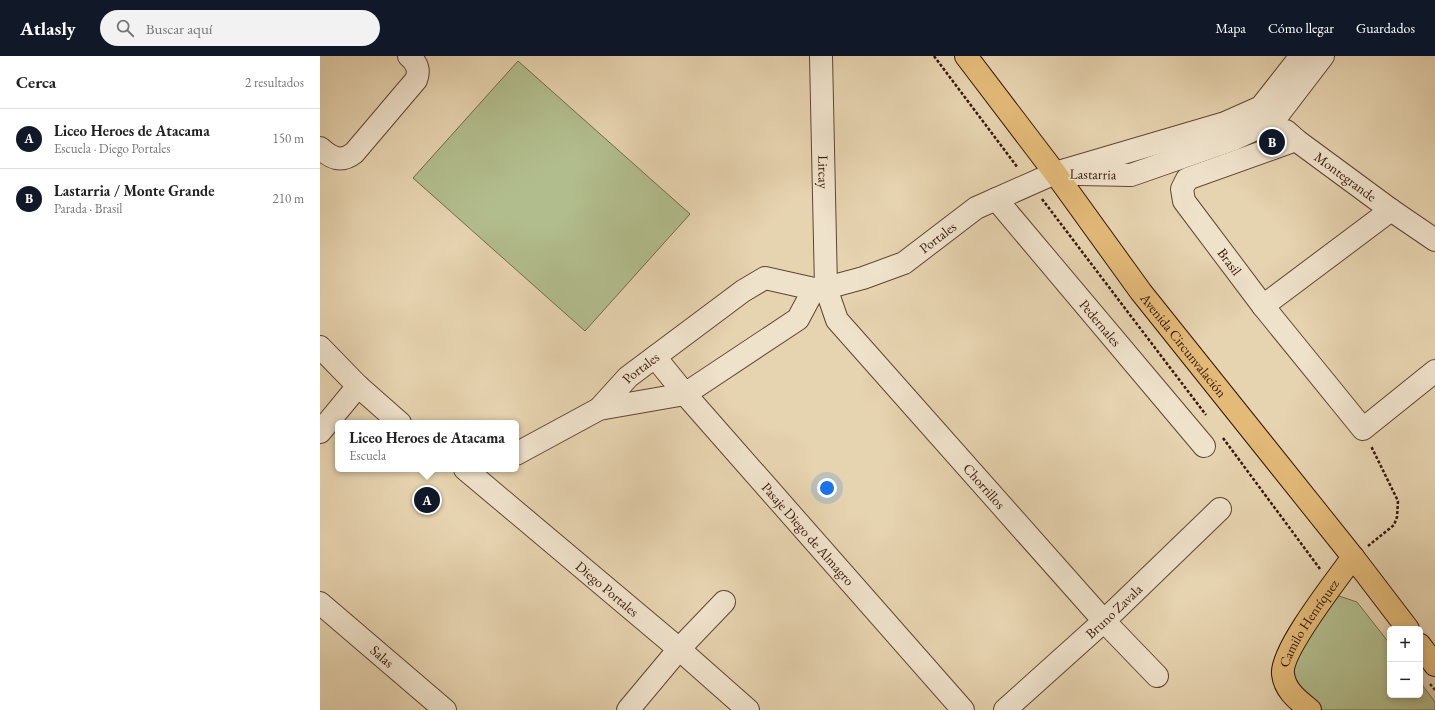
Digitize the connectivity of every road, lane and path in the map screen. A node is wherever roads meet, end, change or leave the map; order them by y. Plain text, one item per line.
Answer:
1 (409, 56) edge
2 (821, 56) edge
3 (934, 56) edge
4 (966, 56) edge
5 (1302, 56) edge
6 (1322, 56) edge
7 (1267, 113) junction
8 (1296, 140) junction
9 (320, 148) edge
10 (1055, 173) junction
11 (1030, 184) junction
12 (996, 199) junction
13 (1391, 210) junction
14 (1435, 240) edge
15 (820, 288) junction
16 (1263, 306) junction
17 (320, 346) edge
18 (655, 357) junction
19 (1435, 371) edge
20 (358, 386) junction
21 (685, 394) junction
22 (599, 409) junction
23 (1208, 418) dead end
24 (397, 420) edge
25 (1363, 429) junction
26 (320, 432) edge
27 (1213, 442) joint
28 (519, 452) edge
29 (477, 472) edge
30 (1220, 509) dead end
31 (1353, 557) junction
32 (1336, 581) junction
33 (724, 602) dead end
34 (320, 603) edge
35 (1104, 621) junction
36 (1406, 626) edge
37 (679, 649) junction
38 (1423, 649) edge
39 (1435, 665) edge
40 (1157, 676) dead end
41 (943, 688) junction
42 (445, 710) edge
43 (628, 710) edge
44 (748, 710) edge
45 (946, 710) edge
46 (964, 710) edge
47 (1005, 710) edge
48 (1310, 710) edge

1 - 9 street
2 - 15 street, Lircay
3 - 11 path
4 - 10 main road, Avenida Circunvalación
5 - 7 street, Lastarria
6 - 7 street, Lastarria
7 - 8 street, Montegrande
7 - 10 street, Lastarria
8 - 13 street, Montegrande
8 - 16 street, Brasil
10 - 11 street, Portales
10 - 31 main road, Avenida Circunvalación
11 - 12 street, Portales
11 - 23 path
12 - 15 street, Portales
12 - 27 street, Pedernales
13 - 14 street, Montegrande
13 - 16 street
15 - 18 street, Portales
15 - 21 street, Portales
15 - 35 street, Chorrillos
16 - 25 street, Brasil
17 - 20 street
18 - 21 street, Pasaje Diego de Almagro
18 - 22 street, Portales
19 - 25 street
20 - 24 street
20 - 26 street
21 - 22 street, Portales
21 - 41 street, Pasaje Diego de Almagro
22 - 28 street, Portales
25 - 31 path
27 - 32 path
29 - 37 street, Diego Portales
30 - 35 street, Bruno Zavala
31 - 32 main road, Camilo Henríquez
31 - 36 main road, Avenida Circunvalación
32 - 48 main road, Camilo Henríquez
33 - 37 street
34 - 42 street, Salas
35 - 40 street, Chorrillos
35 - 47 street, Bruno Zavala
37 - 43 street
37 - 44 street, Diego Portales
38 - 39 main road
41 - 45 street
41 - 46 street, Pasaje Diego de Almagro

